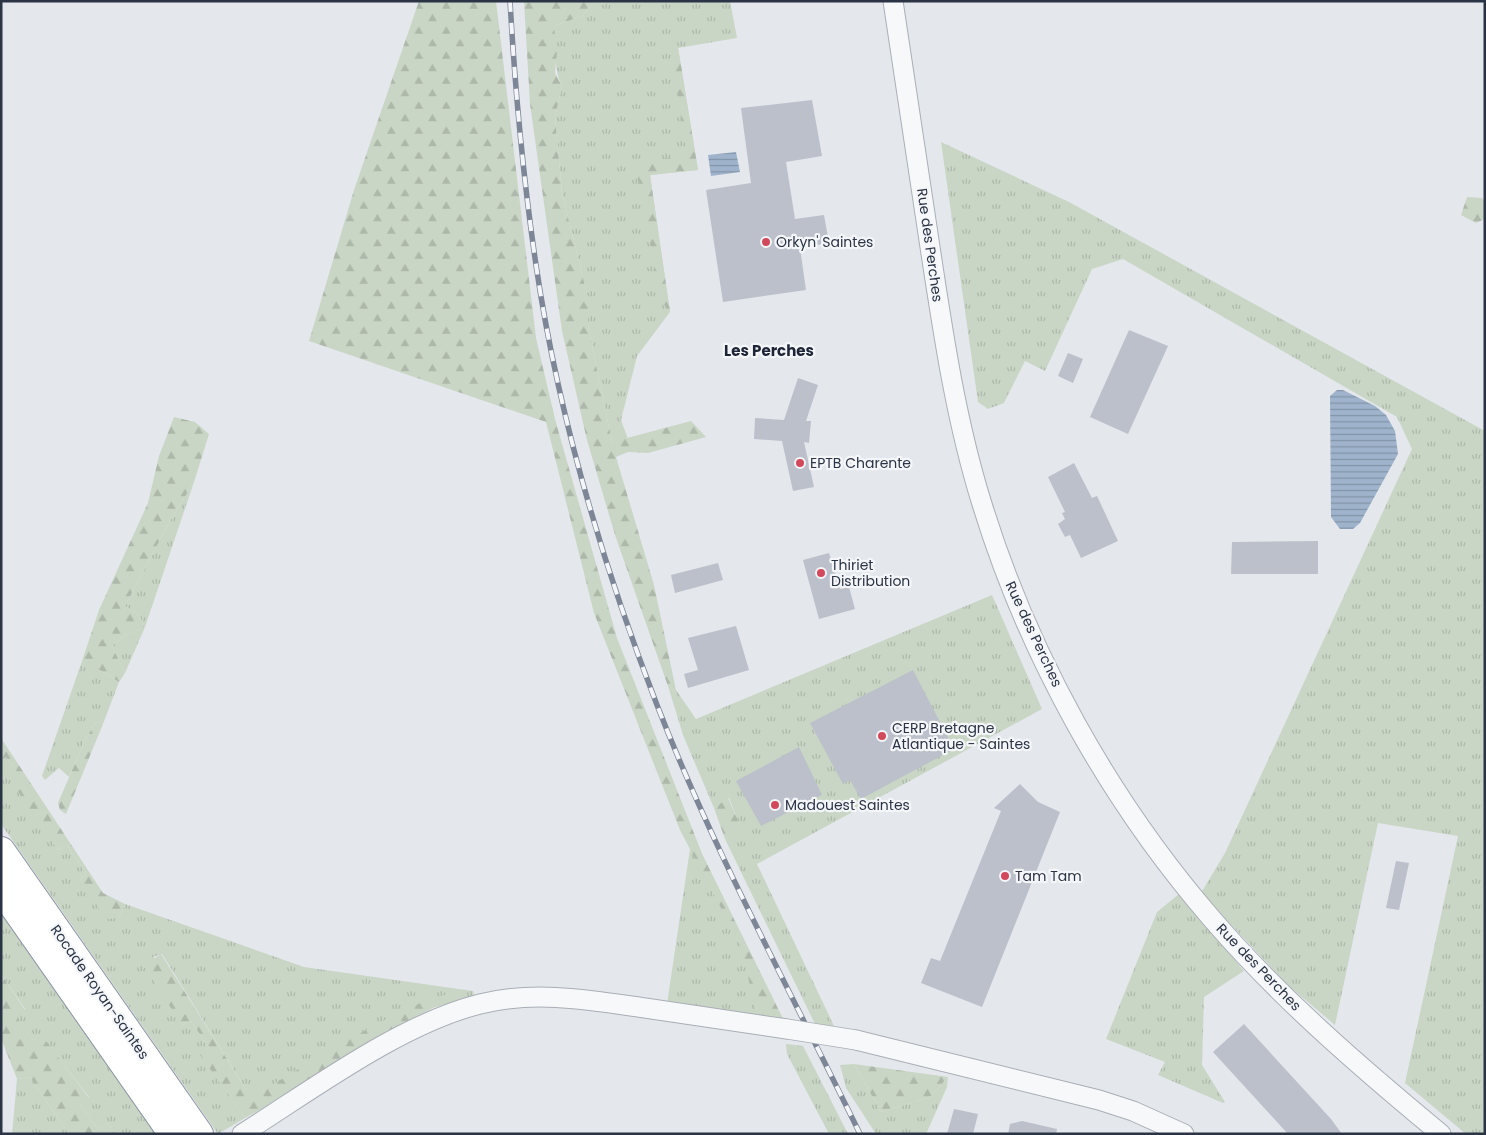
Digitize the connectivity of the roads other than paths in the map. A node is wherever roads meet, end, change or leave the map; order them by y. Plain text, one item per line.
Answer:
1 (893, 1) edge
2 (1, 851) edge
3 (1, 888) edge
4 (1383, 1085) junction
5 (173, 1134) edge
6 (199, 1134) edge
7 (242, 1134) edge
8 (1184, 1134) edge
9 (1419, 1134) edge
10 (1441, 1134) edge

1 - 4 street, Rue des Perches
2 - 6 highway, Rocade Royan-Saintes
3 - 5 highway, Rocade Royan-Saintes
4 - 9 street
4 - 10 street, Rue des Perches
7 - 8 street, bridge

